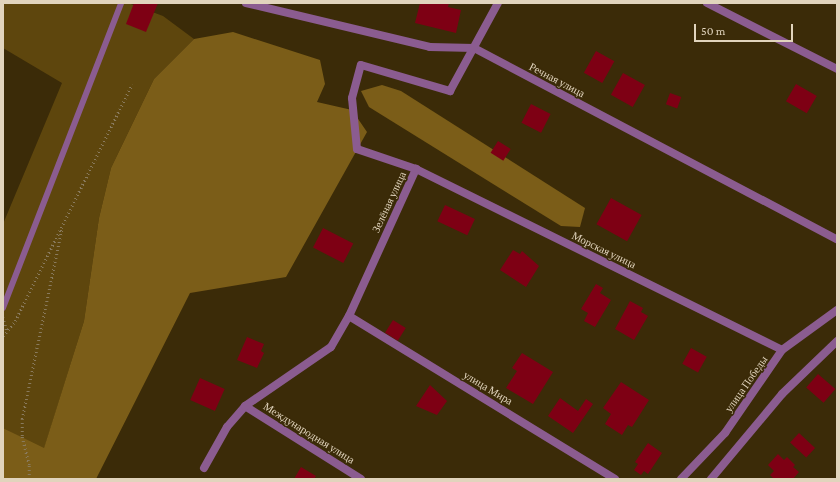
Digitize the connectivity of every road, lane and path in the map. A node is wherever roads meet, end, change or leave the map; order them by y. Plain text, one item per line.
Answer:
1 (121, 3) edge
2 (246, 3) edge
3 (498, 3) edge
4 (707, 3) edge
5 (474, 48) junction
6 (837, 69) edge
7 (132, 84) dead end
8 (416, 169) junction
9 (63, 224) junction
10 (837, 239) edge
11 (3, 308) edge
12 (837, 310) edge
13 (349, 316) junction
14 (3, 317) edge
15 (7, 331) junction
16 (3, 336) edge
17 (837, 341) edge
18 (782, 350) junction
19 (245, 406) junction
20 (204, 468) dead end
21 (29, 479) edge
22 (361, 479) edge
23 (615, 479) edge
24 (681, 479) edge
25 (710, 479) edge

1 - 11 lane
2 - 5 street, Речная улица
3 - 5 street, Зелёная улица
4 - 6 street
5 - 8 street, Зелёная улица
5 - 10 street, Речная улица
7 - 9 path
8 - 13 street, Зелёная улица
8 - 18 street, Морская улица
9 - 15 path
9 - 21 path
12 - 18 street, улица Победы
13 - 19 street, Зелёная улица
13 - 23 street, улица Мира
14 - 15 path
15 - 16 path
17 - 25 street
18 - 24 street, улица Победы
19 - 20 street, Зелёная улица
19 - 22 street, Международная улица

